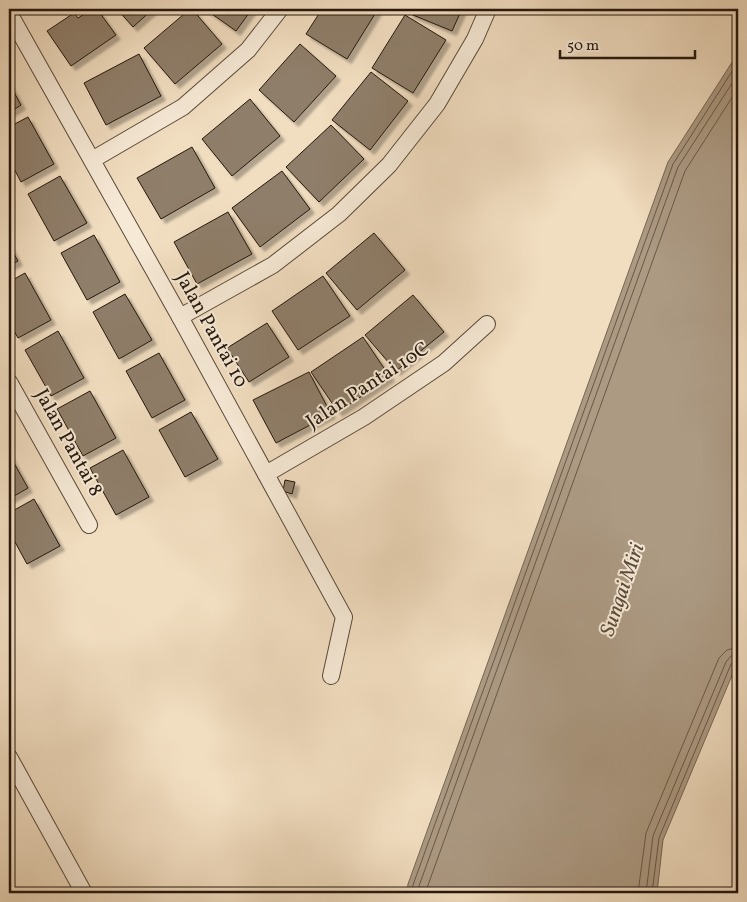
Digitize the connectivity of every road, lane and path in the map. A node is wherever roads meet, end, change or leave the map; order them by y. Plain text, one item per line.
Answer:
1 (280, 9) edge
2 (488, 9) edge
3 (9, 13) edge
4 (92, 160) junction
5 (180, 317) junction
6 (487, 324) dead end
7 (9, 382) edge
8 (266, 474) junction
9 (89, 525) dead end
10 (331, 676) dead end
11 (9, 756) edge
12 (84, 893) edge

1 - 4 street
2 - 5 street
3 - 4 street, Jalan Pantai 10
4 - 5 street, Jalan Pantai 10
5 - 8 street, Jalan Pantai 10
6 - 8 street, Jalan Pantai 10C
7 - 9 street, Jalan Pantai 8
8 - 10 street, Jalan Pantai 10
11 - 12 street

